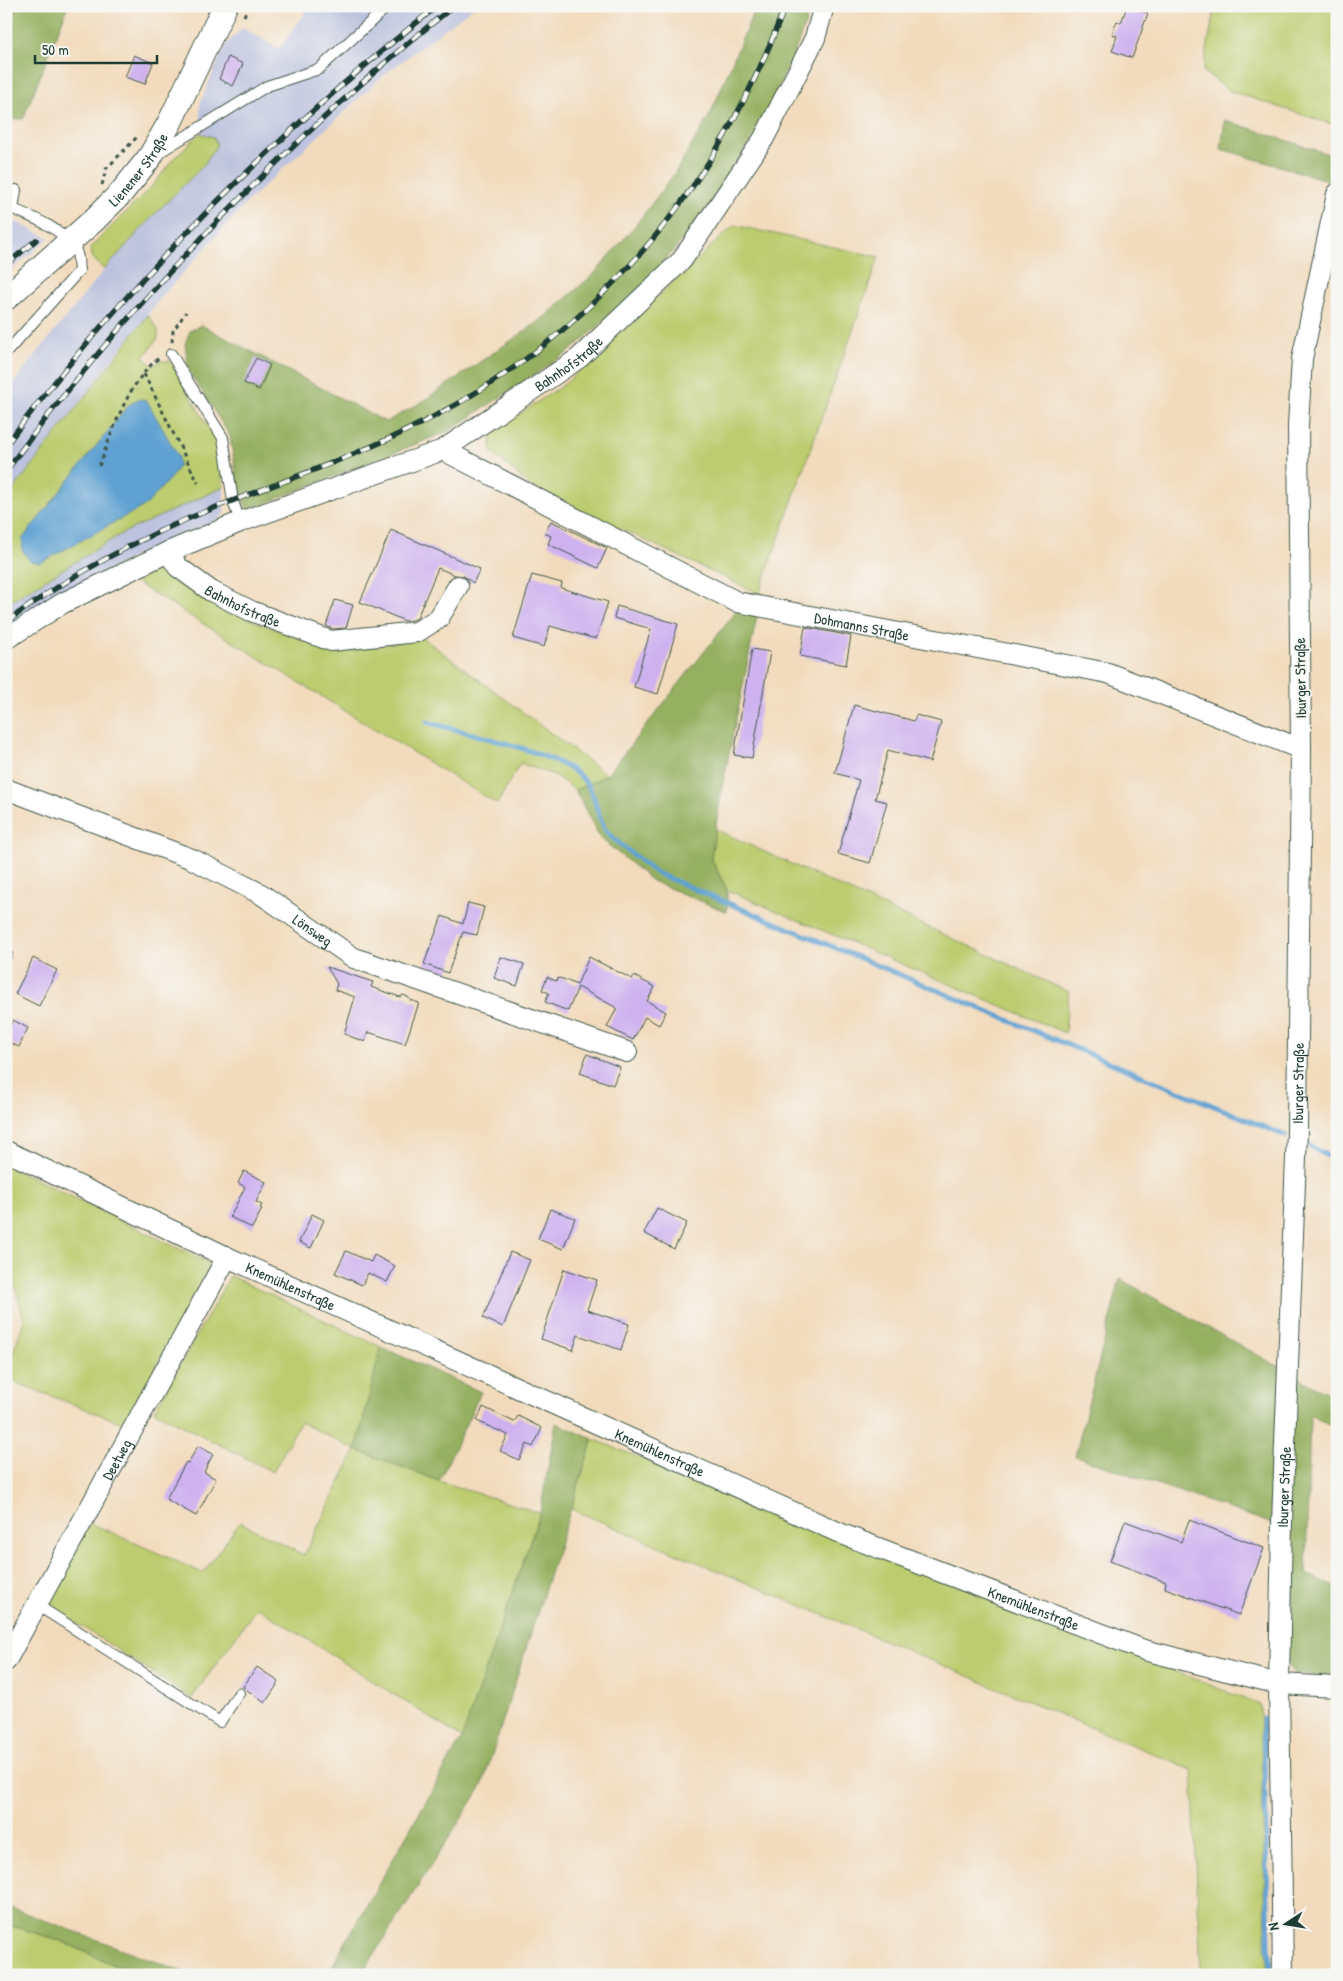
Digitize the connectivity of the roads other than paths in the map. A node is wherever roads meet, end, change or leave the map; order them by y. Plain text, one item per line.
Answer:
1 (225, 6) edge
2 (388, 6) edge
3 (824, 6) edge
4 (150, 157) junction
5 (16, 190) dead end
6 (1337, 194) edge
7 (10, 208) edge
8 (69, 242) junction
9 (6, 298) edge
10 (6, 353) edge
11 (172, 354) road end
12 (443, 450) junction
13 (240, 522) junction
14 (168, 552) junction
15 (458, 586) dead end
16 (6, 639) edge
17 (1301, 749) junction
18 (6, 789) edge
19 (627, 1052) dead end
20 (6, 1151) edge
21 (227, 1257) junction
22 (37, 1605) junction
23 (6, 1661) edge
24 (1279, 1684) junction
25 (1337, 1687) edge
26 (239, 1693) dead end
27 (1283, 1975) edge

1 - 4 street, Lienener Straße
2 - 4 lane
3 - 12 street, Bahnhofstraße
4 - 8 street, Lienener Straße
5 - 7 lane
6 - 17 street, Iburger Straße
7 - 8 lane
8 - 9 street, Lienener Straße
8 - 10 lane
11 - 13 lane
12 - 13 street, Bahnhofstraße
12 - 17 street, Dohmanns Straße
13 - 14 street, Bahnhofstraße
14 - 15 street, Bahnhofstraße
14 - 16 street, Bahnhofstraße
17 - 24 street, Iburger Straße
18 - 19 street, Lönsweg
20 - 21 street, Knemühlenstraße
21 - 22 street, Deetweg
21 - 24 street, Knemühlenstraße
22 - 23 street, Deetweg
22 - 26 lane
24 - 25 street, Knemühlenstraße
24 - 27 street, Iburger Straße

